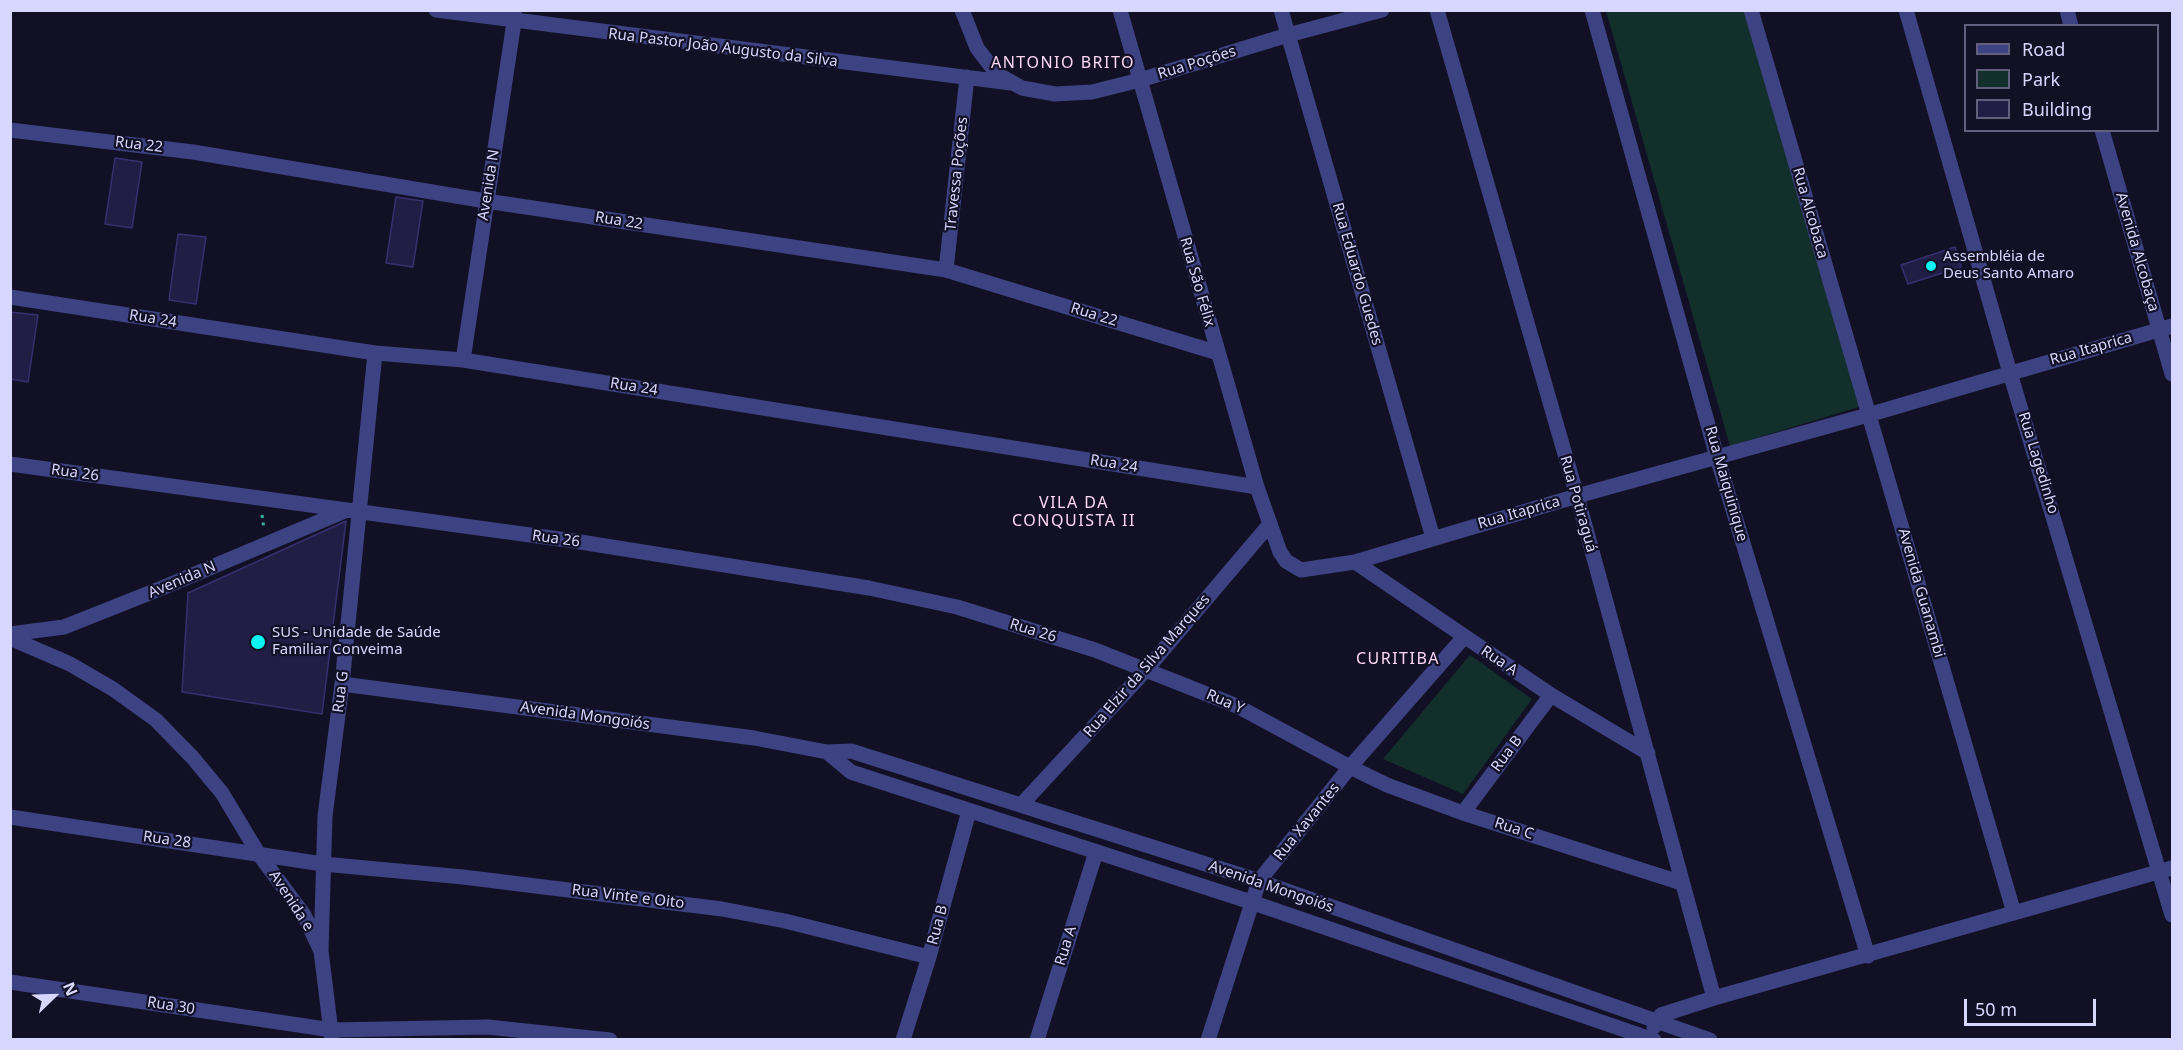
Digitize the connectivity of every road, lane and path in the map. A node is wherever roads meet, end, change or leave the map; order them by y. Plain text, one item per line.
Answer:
1 (436, 10) edge
2 (962, 10) edge
3 (1120, 10) edge
4 (1281, 10) edge
5 (1382, 10) edge
6 (1437, 10) edge
7 (1592, 10) edge
8 (1751, 10) edge
9 (1906, 10) edge
10 (514, 16) edge
11 (1288, 35) junction
12 (967, 77) junction
13 (1140, 80) junction
14 (1011, 83) junction
15 (10, 130) edge
16 (2103, 132) edge
17 (486, 201) junction
18 (946, 270) junction
19 (10, 297) edge
20 (2166, 328) edge
21 (375, 353) junction
22 (1218, 353) junction
23 (463, 360) junction
24 (2010, 373) junction
25 (2172, 374) edge
26 (1868, 415) junction
27 (1717, 457) junction
28 (10, 464) edge
29 (1257, 487) junction
30 (1576, 496) junction
31 (255, 498) junction
32 (354, 510) junction
33 (1269, 525) junction
34 (1433, 538) junction
35 (250, 550) junction
36 (1280, 552) joint
37 (1355, 562) junction
38 (10, 634) edge
39 (1464, 638) junction
40 (10, 639) edge
41 (1095, 650) joint
42 (1146, 670) junction
43 (342, 684) junction
44 (1551, 695) junction
45 (827, 753) junction
46 (1648, 753) junction
47 (1350, 768) junction
48 (1021, 805) junction
49 (969, 811) junction
50 (1463, 813) junction
51 (10, 817) edge
52 (1096, 852) junction
53 (258, 853) junction
54 (323, 864) junction
55 (2166, 870) edge
56 (1259, 882) junction
57 (1682, 883) junction
58 (1251, 902) junction
59 (2014, 913) junction
60 (2172, 915) edge
61 (321, 951) junction
62 (1868, 956) junction
63 (929, 957) junction
64 (10, 982) edge
65 (1714, 998) junction
66 (1656, 1021) junction
67 (332, 1035) edge
68 (1653, 1039) edge
69 (610, 1040) edge
70 (903, 1040) edge
71 (1037, 1040) edge
72 (1209, 1040) edge
73 (1710, 1040) edge

1 - 10 street, Rua Pastor João Augusto da Silva
2 - 14 street
3 - 13 street, Rua São Félix
4 - 11 street, Rua Eduardo Guedes
5 - 11 street, Rua Poções
6 - 30 street, Rua Potiraguá
7 - 27 street, Rua Maiquinique
8 - 26 street, Rua Alcobaca
9 - 24 street, Rua Lagedinho
10 - 12 street, Rua Pastor João Augusto da Silva
10 - 17 street, Avenida N
11 - 13 street, Rua Poções
11 - 34 street, Rua Eduardo Guedes
12 - 14 street, Rua Pastor João Augusto da Silva
12 - 18 street, Travessa Poções
13 - 14 street, Rua Poções
13 - 22 street, Rua São Félix
15 - 17 street, Rua 22
16 - 20 street, Avenida Alcobaça
17 - 18 street, Rua 22
17 - 23 street, Avenida N
18 - 22 street, Rua 22
19 - 21 street, Rua 24
20 - 24 street, Rua Itaprica
20 - 25 street, Avenida Alcobaça
21 - 23 street, Rua 24
21 - 32 street, Rua G
22 - 29 street, Rua São Félix
23 - 29 street, Rua 24
24 - 26 street
24 - 55 street, Rua Lagedinho
26 - 27 street, Rua Itaprica
26 - 59 street, Avenida Guanambi
27 - 30 street, Rua Itaprica
27 - 62 street, Rua Maiquinique
28 - 31 street, Rua 26
29 - 33 street, Rua São Félix
30 - 34 street, Rua Itaprica
30 - 46 street, Rua Potiraguá
31 - 32 street, Rua 26
31 - 35 path
32 - 35 street, Avenida N
32 - 41 street, Rua 26
32 - 43 street, Rua G
33 - 36 street, Rua São Félix
33 - 42 street, Rua Elzir da Silva Marques
34 - 37 street, Rua Itaprica
35 - 38 street, Avenida N
36 - 37 street, Rua Itaprica
37 - 39 street, Rua A
39 - 44 street, Rua A
39 - 47 street, Rua Xavantes
40 - 53 street, Avenida e
41 - 42 street, Rua Y
42 - 47 street, Rua Y
42 - 48 street, Rua Elzir da Silva Marques
43 - 45 street, Avenida Mongoiós
43 - 54 street, Rua G
44 - 46 street, Rua A
44 - 50 street, Rua B
45 - 48 street, Avenida Mongoiós
45 - 49 street, Avenida Mongoiós
46 - 57 street, Rua Potiraguá
47 - 50 street, Rua C
47 - 56 street, Rua Xavantes
48 - 56 street, Avenida Mongoiós
49 - 52 street, Avenida Mongoiós
49 - 63 street, Rua B
50 - 57 street, Rua C
51 - 53 street, Rua 28
52 - 58 street, Avenida Mongoiós
52 - 71 street, Rua A
53 - 54 street, Rua 28
53 - 61 street, Avenida e
54 - 61 street, Rua G
54 - 63 street, Rua Vinte e Oito
55 - 59 street
55 - 60 street, Rua Lagedinho
56 - 58 street, Rua Xavantes
56 - 66 street, Avenida Mongoiós
57 - 65 street, Rua Potiraguá
58 - 68 street, Avenida Mongoiós
58 - 72 street, Rua Xavantes
59 - 62 street
61 - 67 street, Rua G
62 - 65 street
63 - 70 street, Rua B
64 - 67 street, Rua 30
65 - 66 street
66 - 68 street
66 - 73 street, Avenida Mongoiós
67 - 69 street, Rua 30

